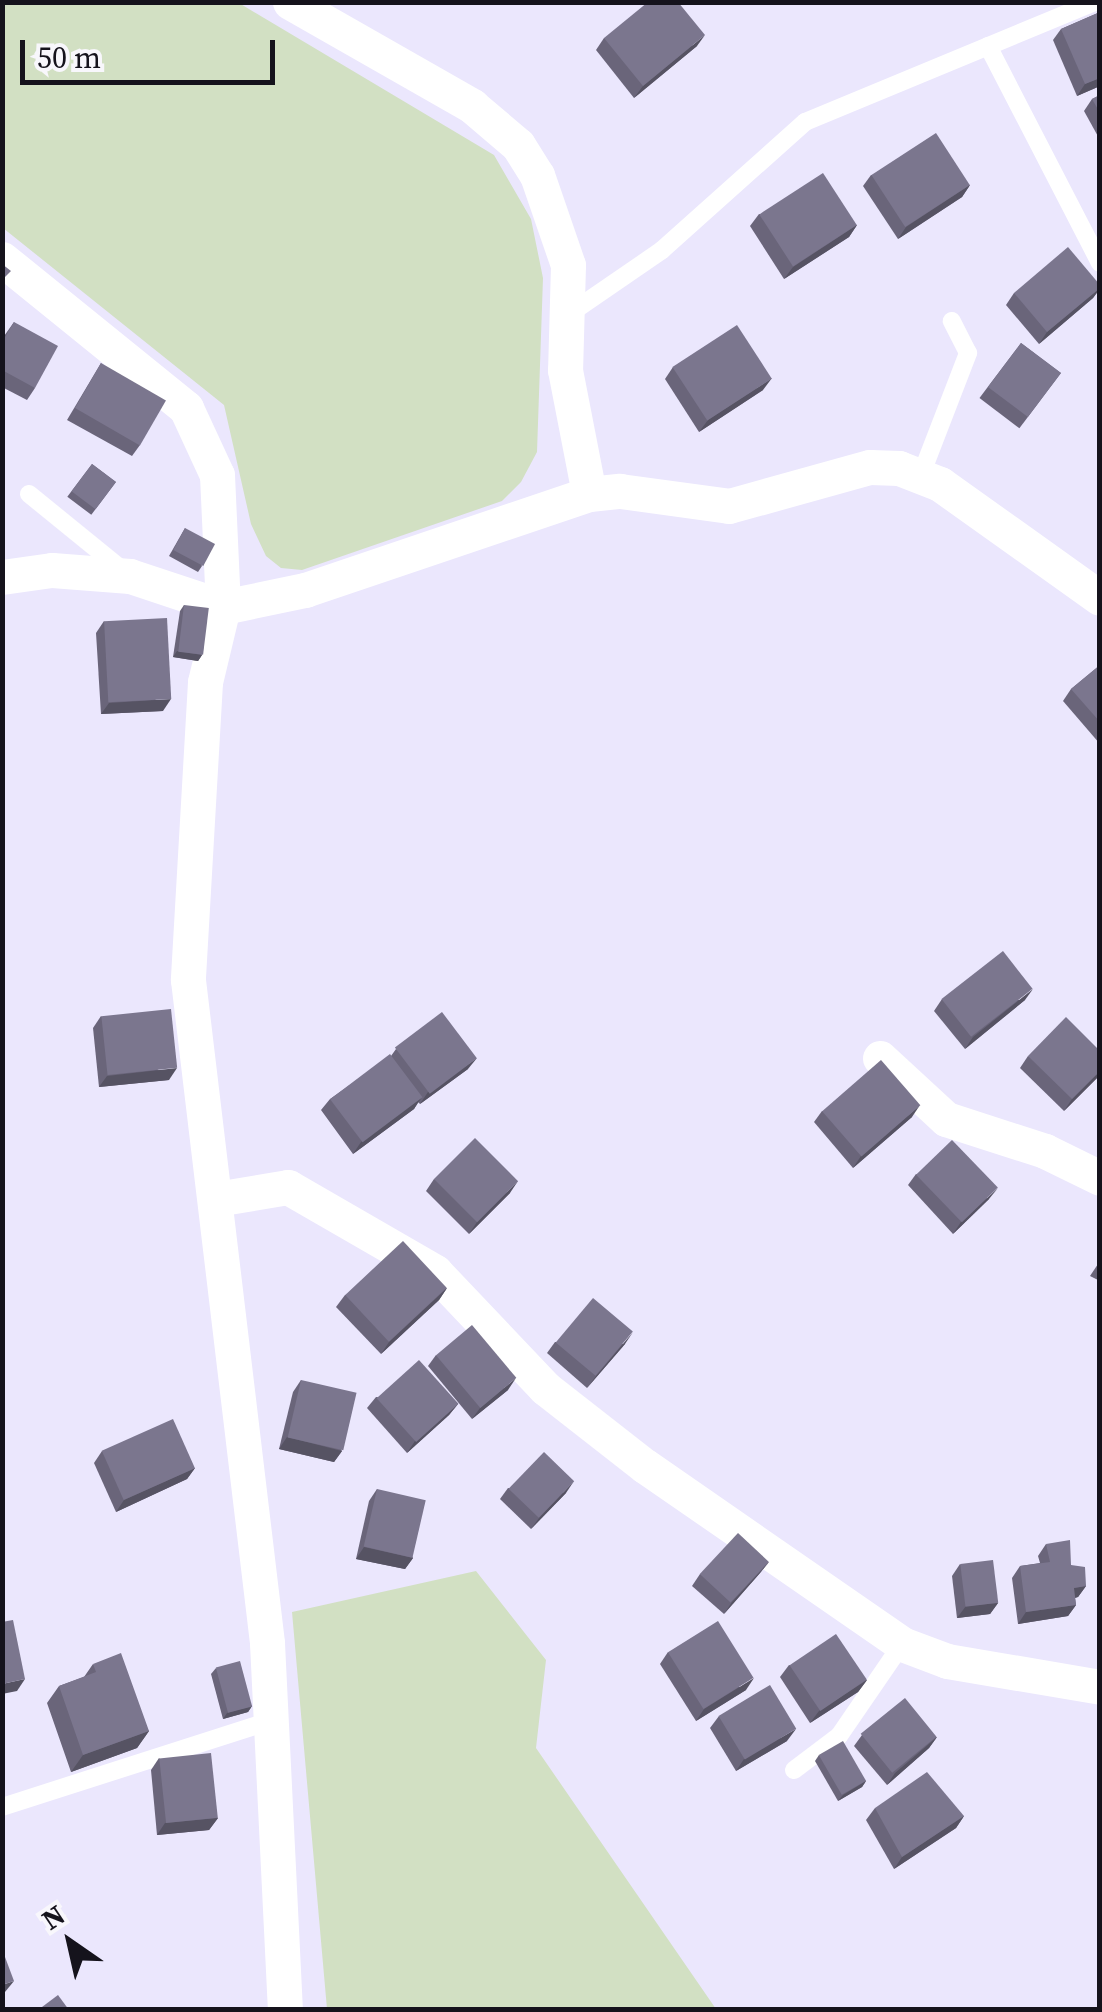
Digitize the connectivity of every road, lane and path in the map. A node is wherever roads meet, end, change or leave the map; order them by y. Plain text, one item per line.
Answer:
1 (290, 2) edge
2 (1094, 2) edge
3 (988, 46) junction
4 (2, 259) edge
5 (1100, 263) edge
6 (569, 314) junction
7 (952, 320) dead end
8 (921, 475) junction
9 (28, 494) dead end
10 (589, 494) junction
11 (130, 576) junction
12 (2, 577) edge
13 (1100, 598) edge
14 (224, 607) junction
15 (880, 1058) edge
16 (1100, 1178) edge
17 (216, 1199) junction
18 (902, 1644) junction
19 (1100, 1688) edge
20 (270, 1722) junction
21 (794, 1770) dead end
22 (2, 1807) edge
23 (285, 2010) edge

1 - 6 street
2 - 3 lane
3 - 5 lane
3 - 6 lane
4 - 14 street
6 - 10 street
7 - 8 lane
8 - 10 street
8 - 13 street
9 - 11 lane
10 - 14 street
11 - 12 street
11 - 14 street
14 - 17 street
15 - 16 street
17 - 18 street
17 - 20 street
18 - 19 street
18 - 21 lane
20 - 22 lane
20 - 23 street

